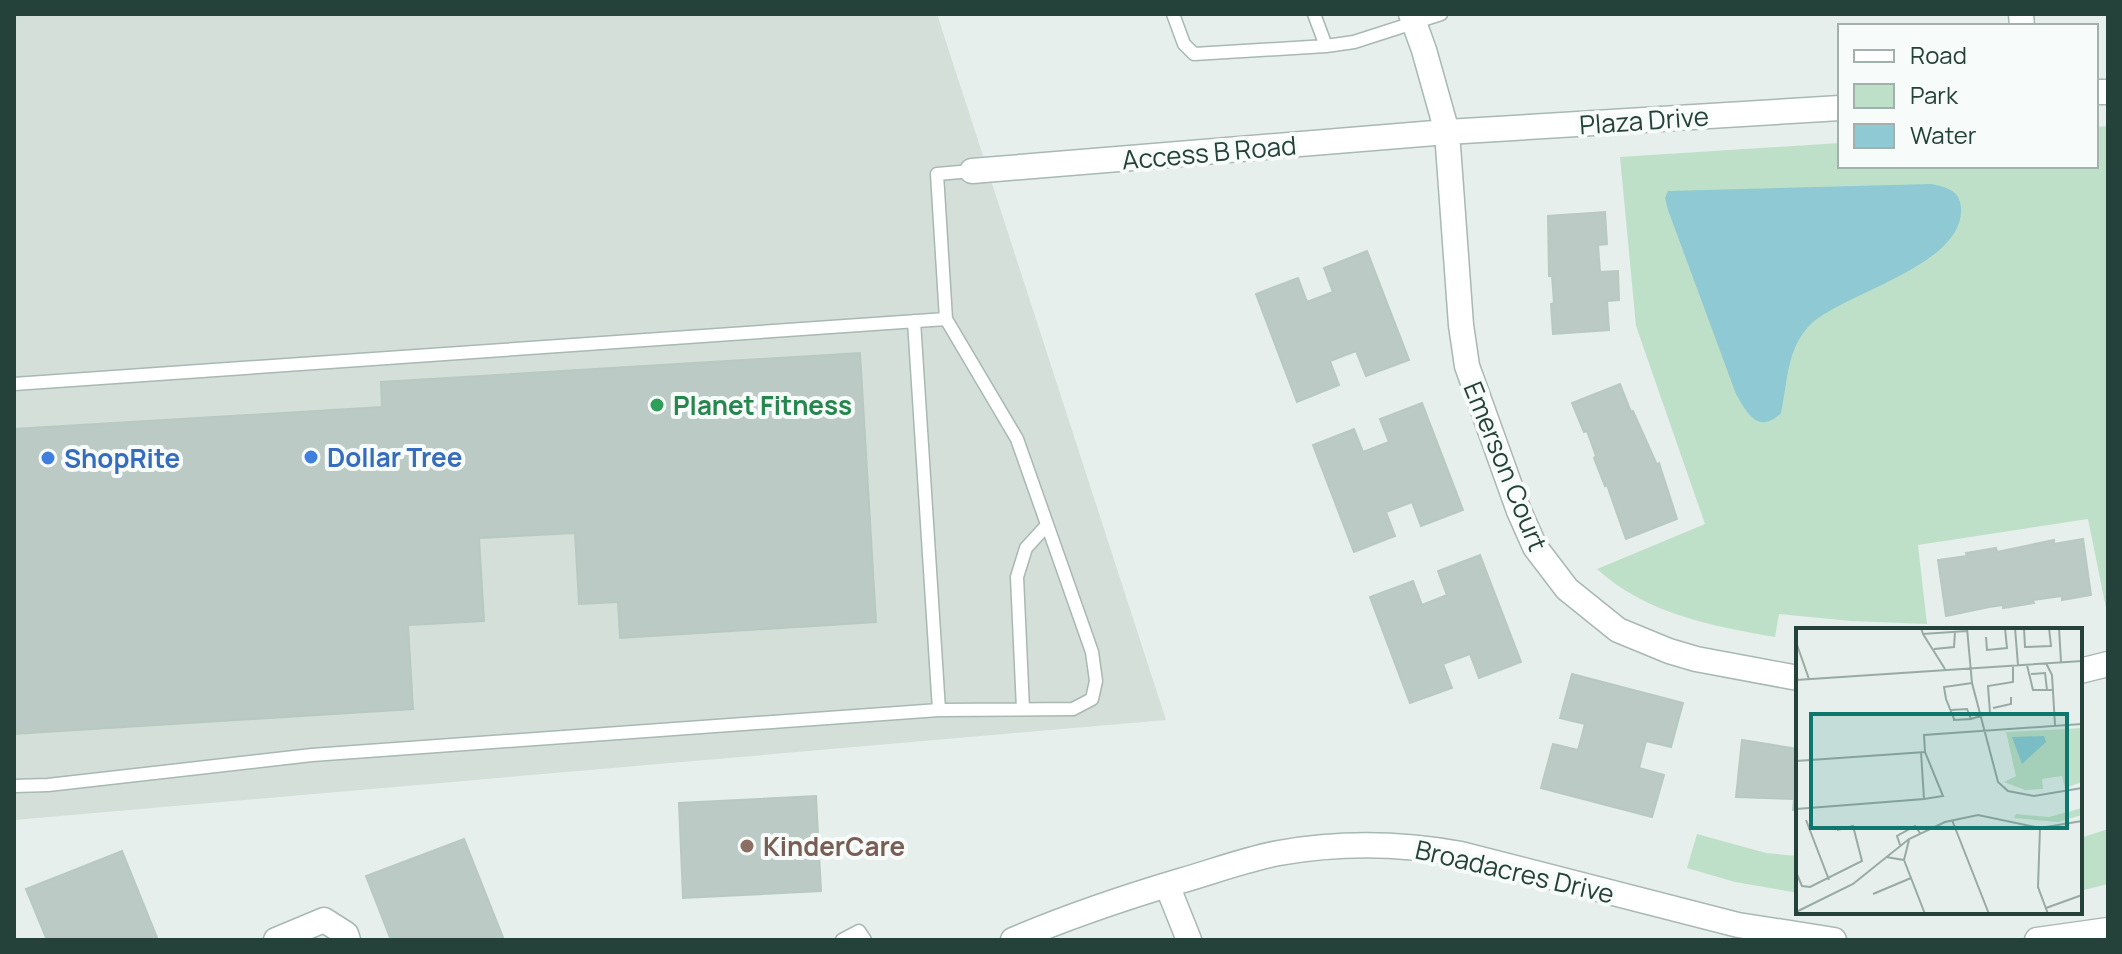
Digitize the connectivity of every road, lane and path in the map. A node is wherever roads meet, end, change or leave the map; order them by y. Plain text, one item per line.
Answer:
1 (1173, 14) edge
2 (1314, 14) edge
3 (1441, 14) edge
4 (1413, 19) edge
5 (1326, 46) junction
6 (1838, 108) edge
7 (1447, 132) junction
8 (972, 171) joint
9 (946, 319) junction
10 (914, 321) junction
11 (14, 384) edge
12 (1047, 525) junction
13 (2108, 664) edge
14 (2082, 670) edge
15 (1796, 678) edge
16 (1023, 709) junction
17 (939, 710) junction
18 (14, 786) edge
19 (1167, 885) junction
20 (2108, 930) edge
21 (276, 940) edge
22 (348, 940) edge
23 (842, 940) edge
24 (865, 940) edge
25 (1013, 940) edge
26 (1189, 940) edge
27 (1834, 940) edge
28 (2037, 940) edge

1 - 5 lane
2 - 5 lane
3 - 4 lane
4 - 5 lane
4 - 7 street, Emerson Court
6 - 7 street, Plaza Drive
7 - 8 street, Access B Road
7 - 15 street, Emerson Court
8 - 9 lane
9 - 10 lane
9 - 12 lane
10 - 11 lane
10 - 17 lane
12 - 16 lane
12 - 16 lane
13 - 14 street
16 - 17 lane
17 - 18 lane
19 - 25 street, Broadacres Drive
19 - 26 street
19 - 27 street, Broadacres Drive
20 - 28 street
21 - 22 street
23 - 24 lane

